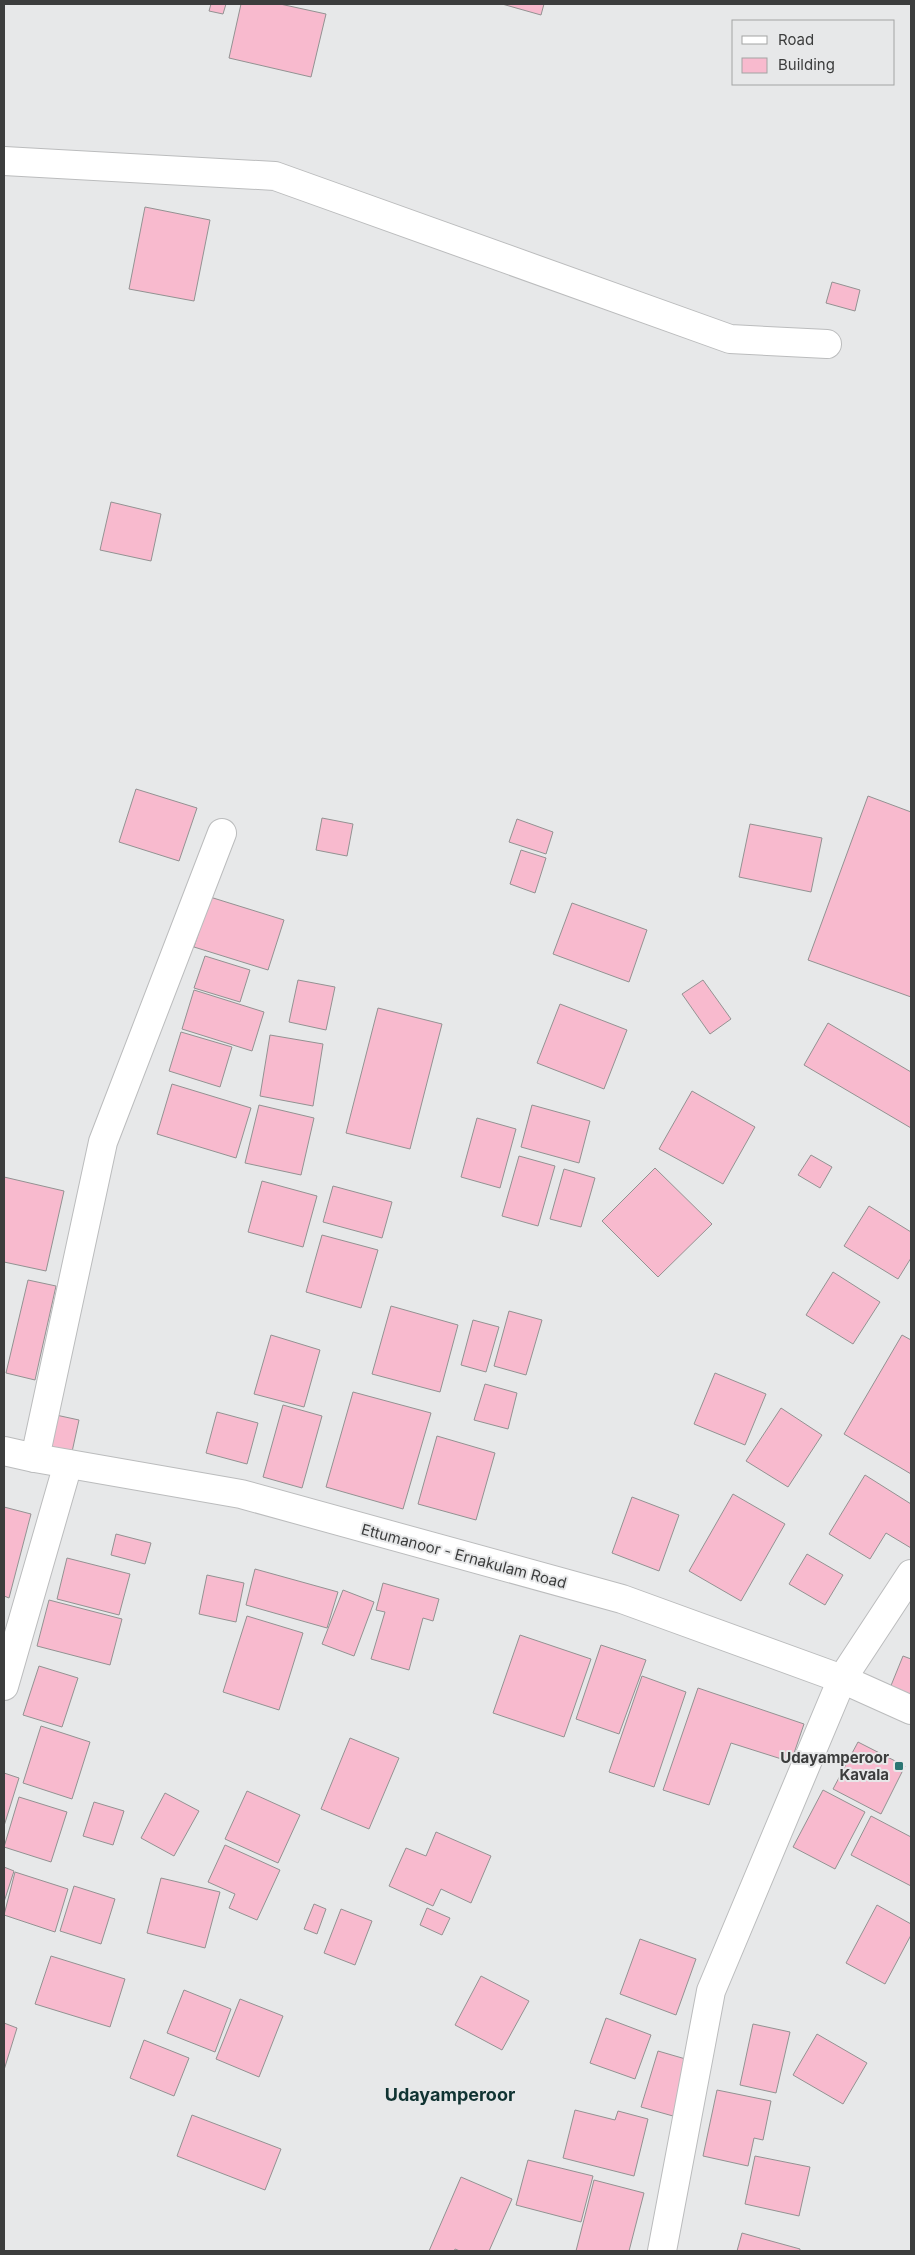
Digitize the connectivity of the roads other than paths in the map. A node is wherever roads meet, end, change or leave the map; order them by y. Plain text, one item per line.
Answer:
1 (4, 161) edge
2 (826, 344) dead end
3 (222, 833) dead end
4 (4, 1451) edge
5 (35, 1458) junction
6 (68, 1464) junction
7 (911, 1574) edge
8 (842, 1678) junction
9 (4, 1686) edge
10 (911, 1710) edge
11 (662, 2251) edge

1 - 2 street
3 - 5 street
4 - 5 street, Ettumanoor - Ernakulam Road
5 - 6 street, Ettumanoor - Ernakulam Road
6 - 8 street, Ettumanoor - Ernakulam Road
6 - 9 street
7 - 8 street
8 - 10 street, Ettumanoor - Ernakulam Road
8 - 11 street

